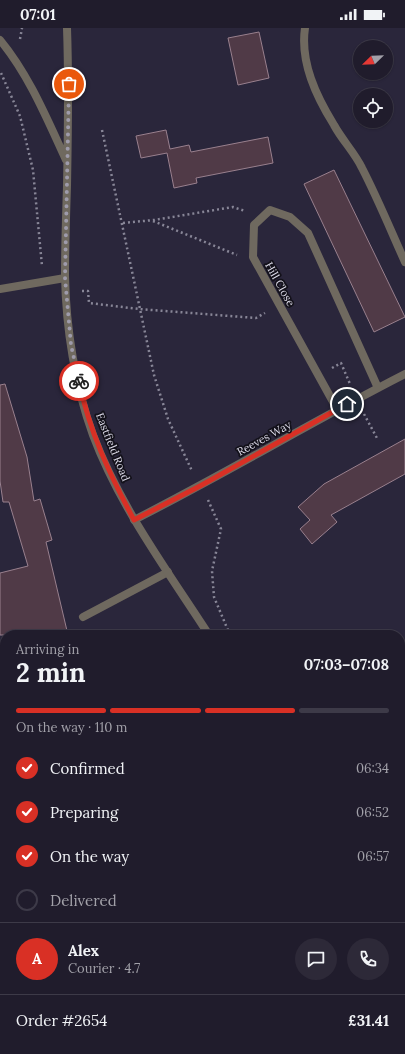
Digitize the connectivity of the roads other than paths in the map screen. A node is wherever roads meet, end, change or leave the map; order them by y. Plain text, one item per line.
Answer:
1 (67, 28) edge
2 (305, 28) edge
3 (0, 40) edge
4 (67, 162) junction
5 (405, 262) edge
6 (65, 278) junction
7 (0, 289) edge
8 (405, 374) edge
9 (378, 388) junction
10 (337, 409) junction
11 (134, 520) junction
12 (168, 572) junction
13 (84, 617) dead end
14 (206, 630) edge

1 - 4 street, Eastfield Road
2 - 5 street
3 - 4 street
4 - 6 street, Eastfield Road
6 - 7 street
6 - 11 street, Eastfield Road
8 - 9 street, Reeves Way
9 - 10 street, Reeves Way
9 - 10 street, Hill Close
10 - 11 street, Reeves Way
11 - 12 street, Eastfield Road
12 - 13 street
12 - 14 street, Eastfield Road

